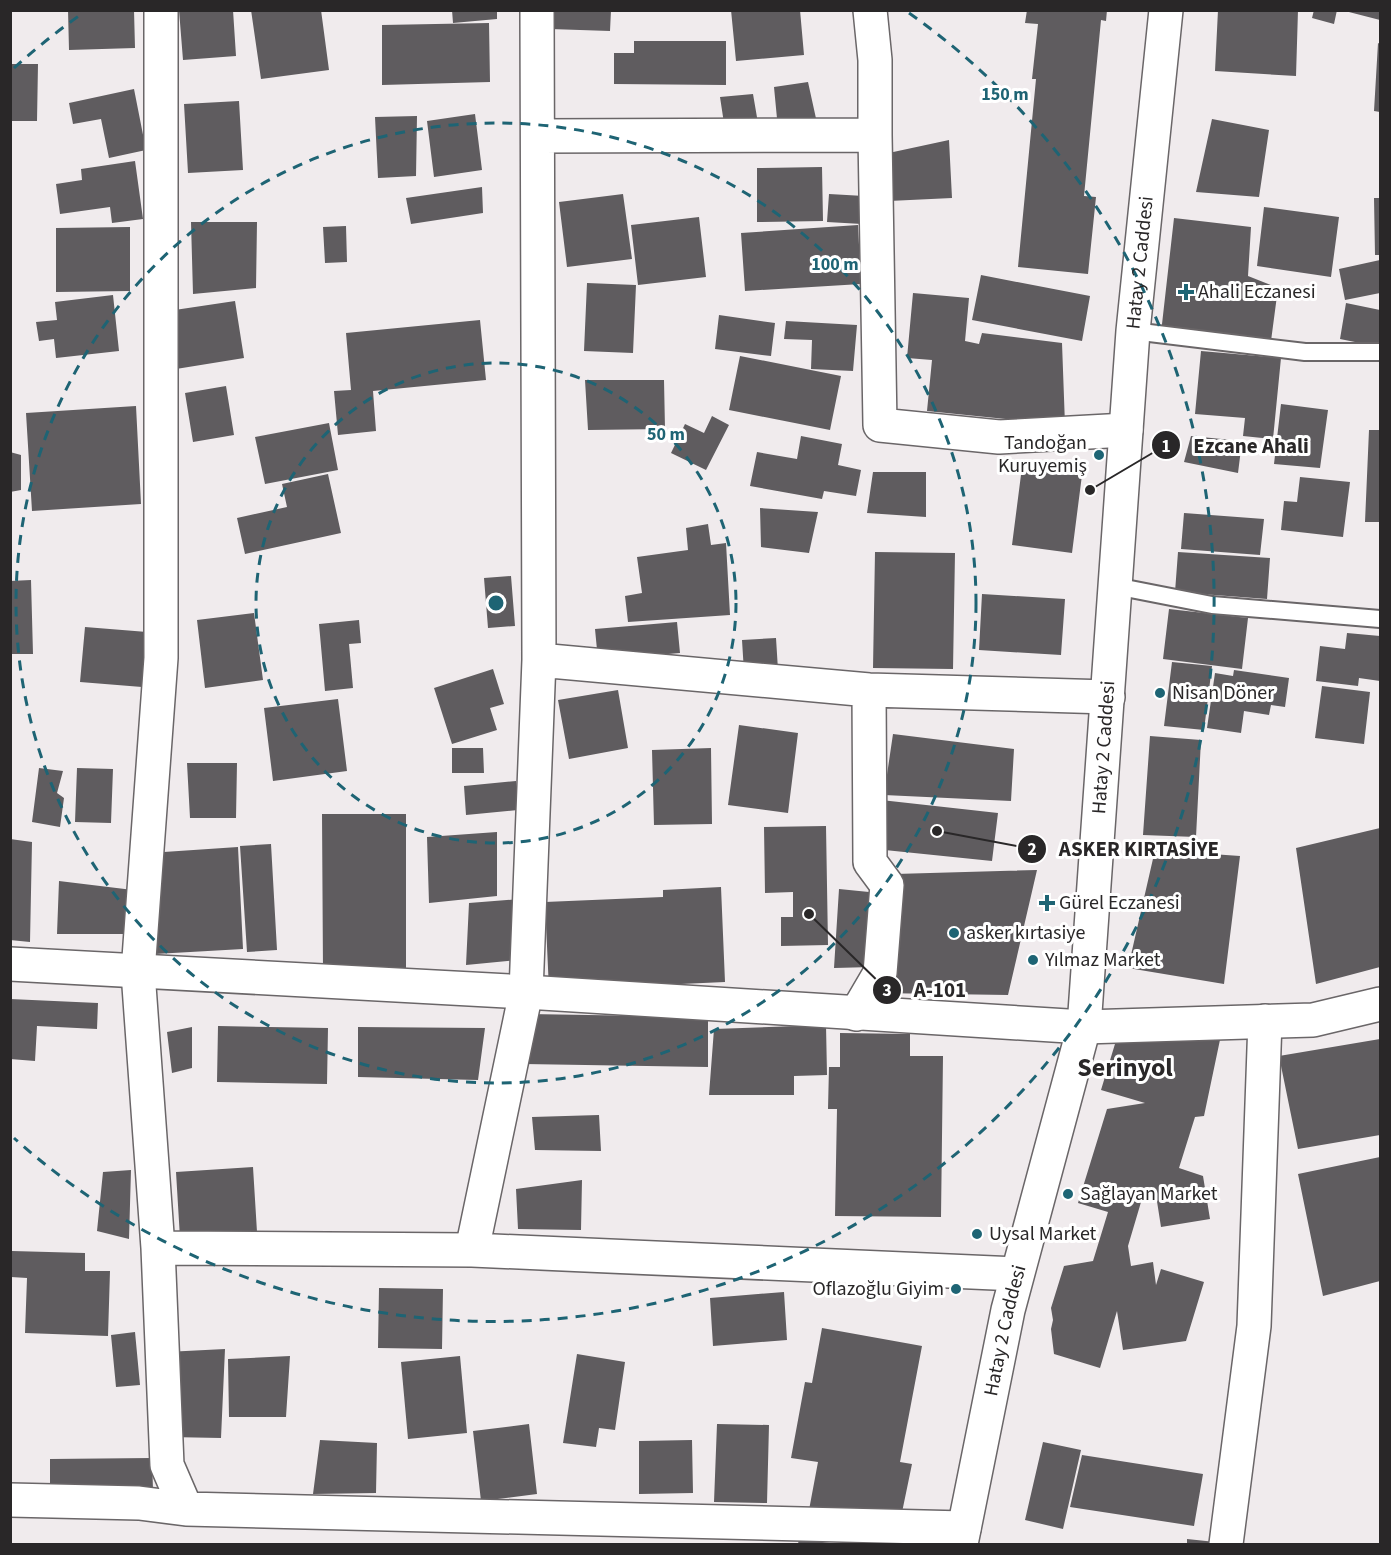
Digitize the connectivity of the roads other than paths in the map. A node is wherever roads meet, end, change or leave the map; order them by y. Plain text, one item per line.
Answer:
1 (161, 10) edge
2 (537, 10) edge
3 (870, 10) edge
4 (1166, 10) edge
5 (875, 135) junction
6 (538, 136) junction
7 (1133, 331) junction
8 (1380, 352) edge
9 (1126, 430) junction
10 (1115, 586) junction
11 (1380, 619) edge
12 (539, 660) junction
13 (869, 690) junction
14 (1107, 697) junction
15 (10, 964) edge
16 (138, 972) junction
17 (526, 992) junction
18 (1380, 1004) edge
19 (856, 1014) junction
20 (1265, 1021) junction
21 (1084, 1027) junction
22 (158, 1248) junction
23 (472, 1250) junction
24 (1017, 1274) junction
25 (10, 1500) edge
26 (186, 1509) junction
27 (962, 1536) edge
28 (1226, 1545) edge

1 - 16 street
2 - 6 street
3 - 5 street
4 - 7 street, Hatay 2 Caddesi
5 - 6 street
5 - 9 street
6 - 12 street
7 - 8 lane
7 - 9 street, Hatay 2 Caddesi
9 - 10 street, Hatay 2 Caddesi
10 - 11 lane
10 - 14 street, Hatay 2 Caddesi
12 - 13 street
12 - 17 street
13 - 14 street
13 - 19 street
14 - 21 street, Hatay 2 Caddesi
15 - 16 street
16 - 17 street
16 - 22 street
17 - 19 street
17 - 23 street
18 - 20 street
19 - 21 street
20 - 21 street
20 - 28 street
21 - 24 street, Hatay 2 Caddesi
22 - 23 street
22 - 26 street
23 - 24 street
24 - 27 street, Hatay 2 Caddesi
25 - 26 street
26 - 27 street

